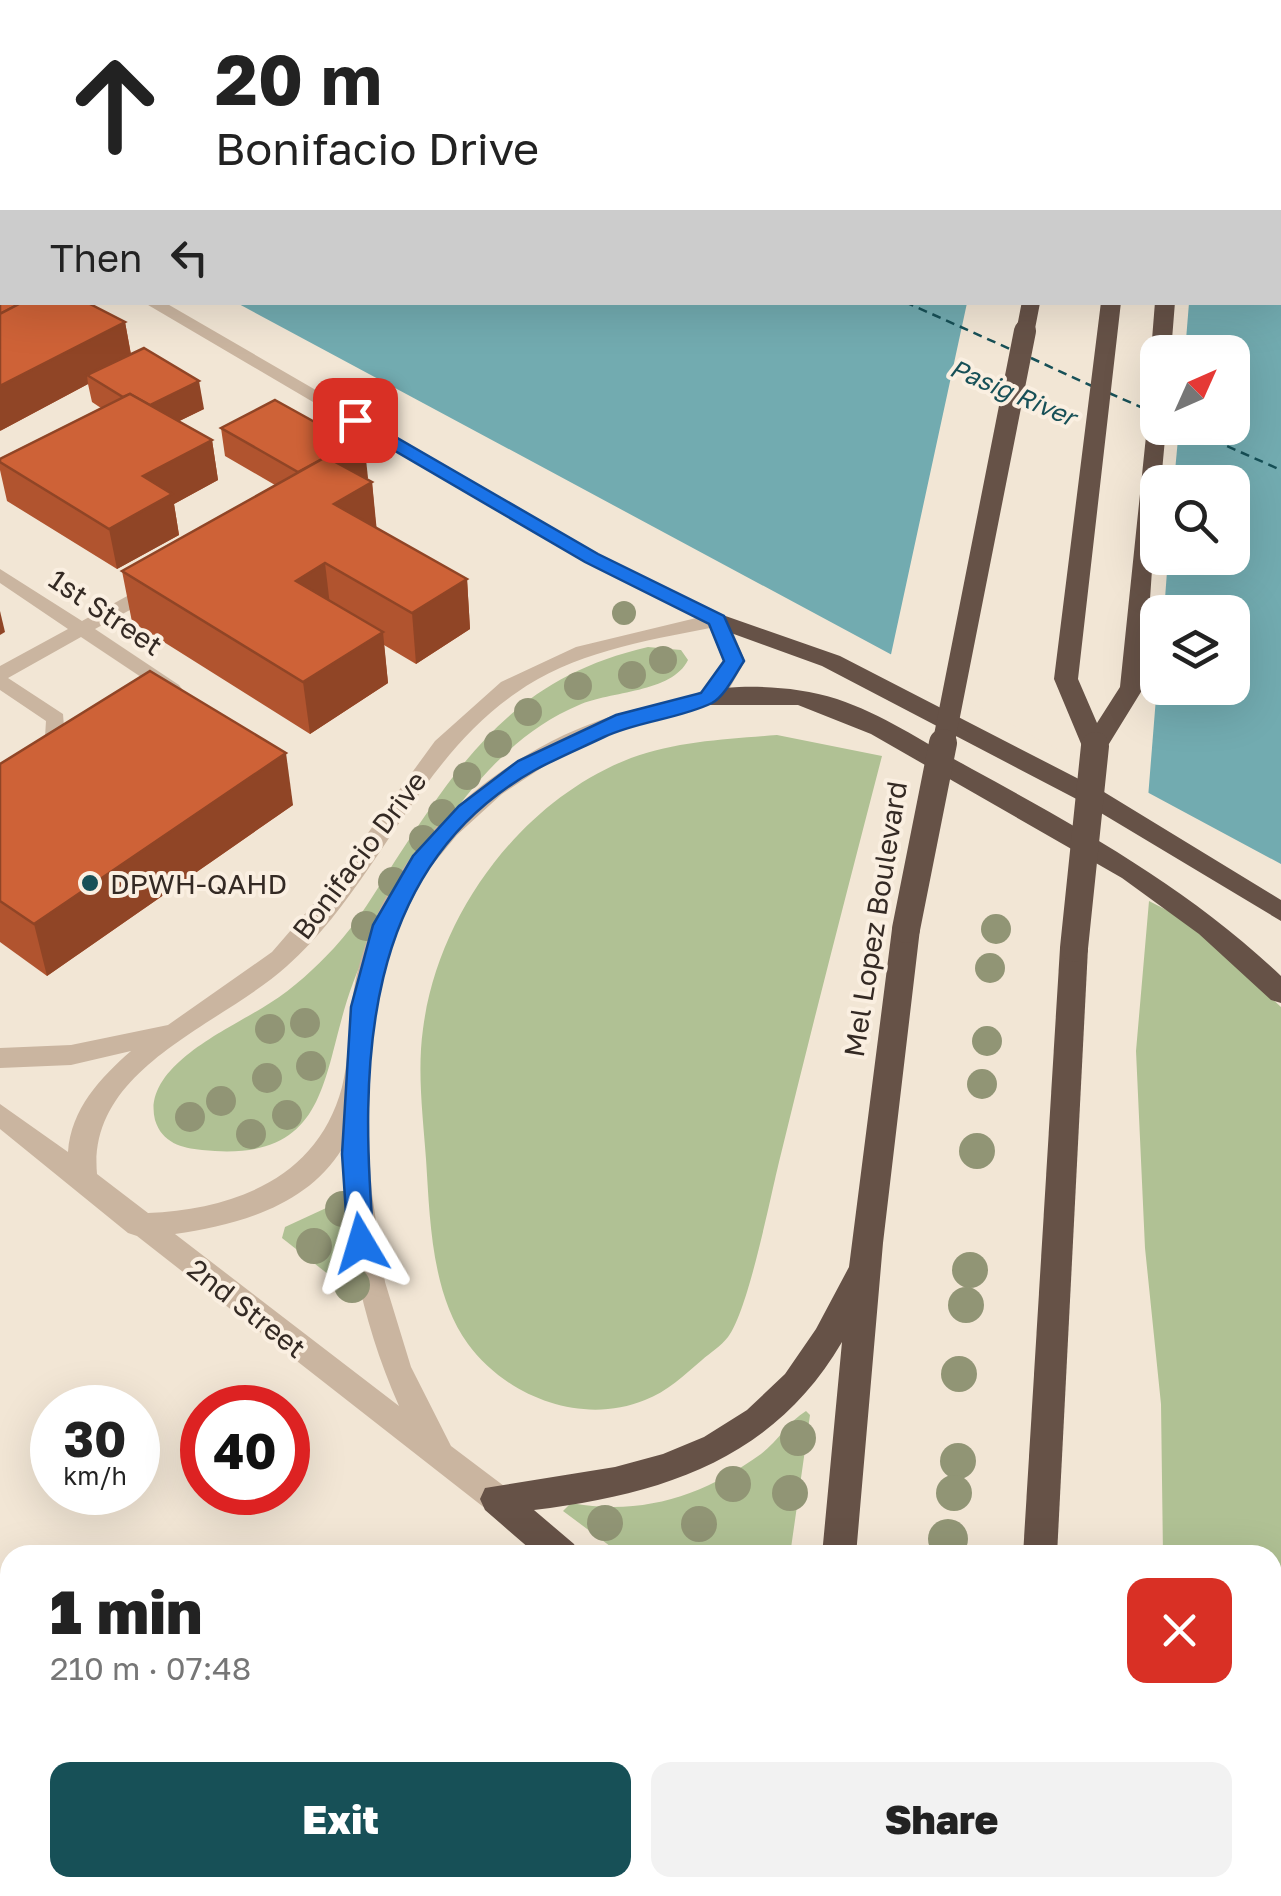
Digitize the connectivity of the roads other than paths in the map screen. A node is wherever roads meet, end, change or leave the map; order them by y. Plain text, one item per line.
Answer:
1 (157, 305) edge
2 (1031, 305) edge
3 (1111, 305) edge
4 (1165, 305) edge
5 (1162, 335) edge
6 (1153, 445) edge
7 (0, 574) edge
8 (169, 580) edge
9 (717, 620) junction
10 (84, 628) junction
11 (0, 678) edge
12 (182, 696) edge
13 (708, 697) junction
14 (1095, 746) junction
15 (0, 772) edge
16 (1281, 912) edge
17 (1281, 993) edge
18 (182, 1030) junction
19 (0, 1058) edge
20 (355, 1089) junction
21 (0, 1114) edge
22 (84, 1182) junction
23 (138, 1224) junction
24 (866, 1243) junction
25 (448, 1465) junction
26 (496, 1500) junction
27 (550, 1545) edge
28 (840, 1545) edge
29 (1041, 1545) edge

1 - 9 lane
2 - 24 highway, Mel Lopez Boulevard, bridge
3 - 14 highway
4 - 5 highway
6 - 14 highway
7 - 10 lane, 1st Street
8 - 10 lane
9 - 13 street
9 - 16 highway
9 - 18 street, Bonifacio Drive
10 - 11 lane
10 - 12 lane, 1st Street
11 - 15 lane
13 - 17 highway
13 - 20 street, Bonifacio Drive
14 - 29 highway, bridge
18 - 19 street
18 - 22 street, Bonifacio Drive
20 - 23 street, Bonifacio Drive
20 - 25 street
21 - 22 street, 2nd Street
22 - 23 street, 2nd Street
23 - 25 street, 2nd Street
24 - 26 highway
24 - 28 highway, Mel Lopez Boulevard
25 - 26 street, 2nd Street
26 - 27 highway

